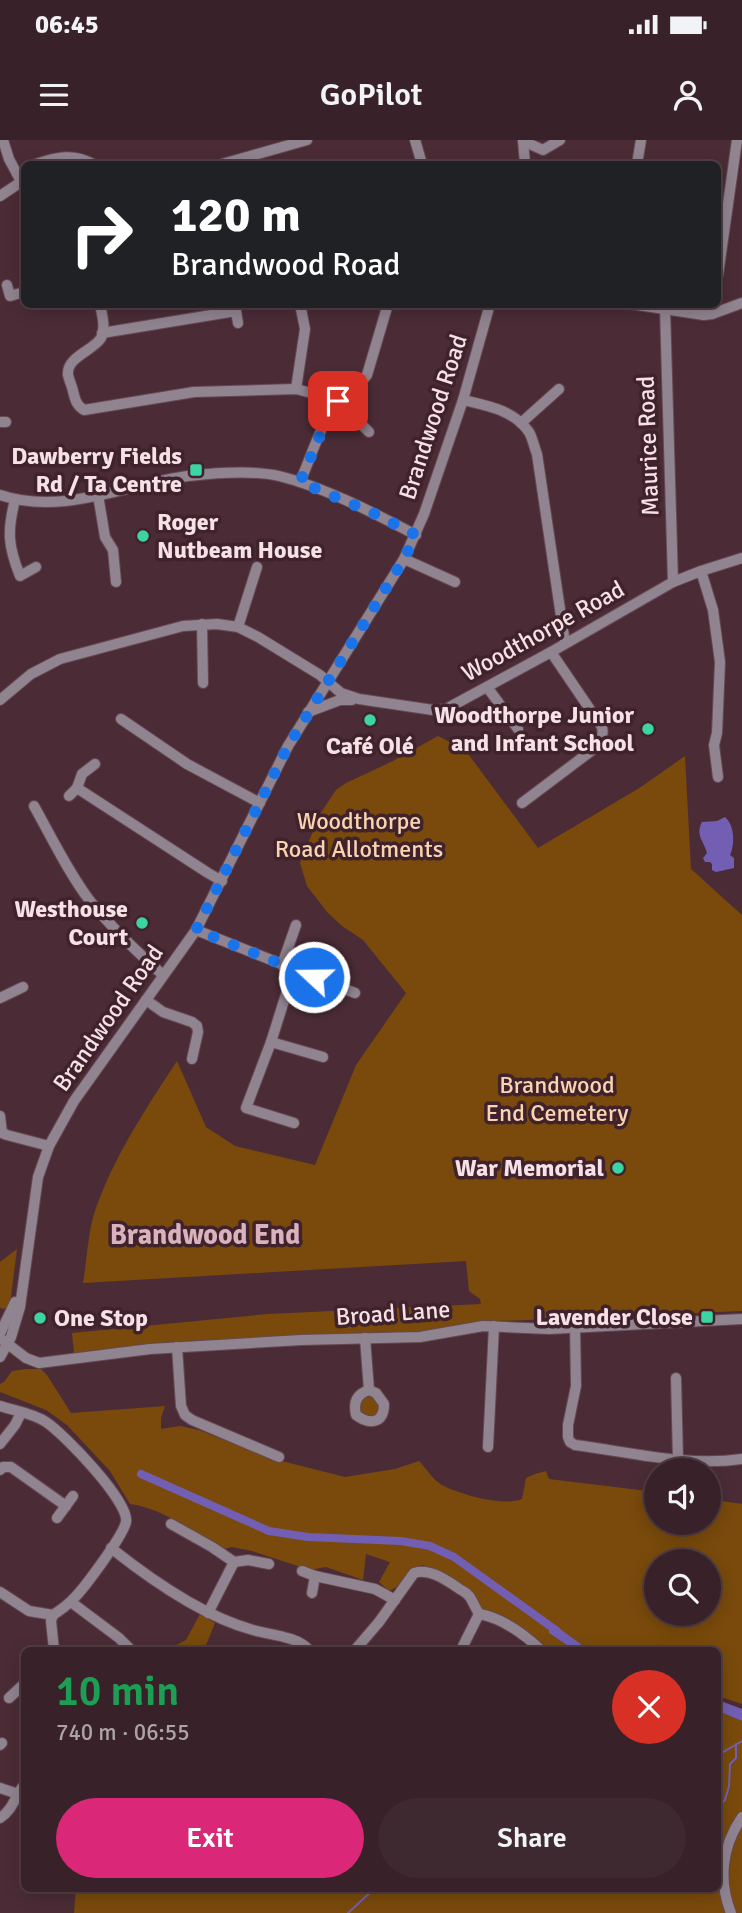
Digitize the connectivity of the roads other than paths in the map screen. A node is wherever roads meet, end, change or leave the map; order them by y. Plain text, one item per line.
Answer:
1 (3, 140) edge
2 (307, 140) edge
3 (415, 140) edge
4 (560, 140) edge
5 (641, 140) edge
6 (737, 140) edge
7 (523, 141) edge
8 (543, 150) junction
9 (45, 161) edge
10 (85, 161) edge
11 (249, 161) edge
12 (421, 161) edge
13 (526, 161) edge
14 (530, 161) edge
15 (638, 161) edge
16 (21, 177) edge
17 (0, 196) edge
18 (721, 254) edge
19 (7, 285) dead end
20 (21, 293) edge
21 (742, 303) edge
22 (721, 307) edge
23 (101, 308) edge
24 (301, 308) edge
25 (387, 308) edge
26 (489, 308) edge
27 (658, 308) edge
28 (665, 309) junction
29 (712, 309) edge
30 (238, 323) dead end
31 (103, 333) junction
32 (296, 388) junction
33 (559, 389) dead end
34 (464, 400) junction
35 (337, 403) junction
36 (521, 423) junction
37 (369, 432) dead end
38 (300, 482) junction
39 (0, 495) edge
40 (98, 495) junction
41 (15, 500) junction
42 (416, 535) junction
43 (742, 558) edge
44 (404, 559) junction
45 (36, 567) dead end
46 (257, 568) dead end
47 (701, 570) junction
48 (116, 582) dead end
49 (455, 582) dead end
50 (673, 582) junction
51 (202, 624) junction
52 (237, 627) junction
53 (565, 643) junction
54 (551, 652) junction
55 (203, 683) dead end
56 (328, 683) junction
57 (487, 687) junction
58 (359, 699) junction
59 (0, 700) edge
60 (308, 712) junction
61 (121, 719) dead end
62 (519, 730) dead end
63 (95, 764) dead end
64 (718, 777) dead end
65 (260, 803) junction
66 (522, 804) dead end
67 (33, 807) dead end
68 (222, 881) junction
69 (296, 925) dead end
70 (196, 930) junction
71 (282, 965) junction
72 (294, 969) junction
73 (163, 975) junction
74 (23, 987) dead end
75 (355, 993) dead end
76 (0, 999) edge
77 (146, 1000) junction
78 (271, 1042) junction
79 (323, 1057) dead end
80 (192, 1059) dead end
81 (0, 1116) edge
82 (294, 1123) dead end
83 (49, 1146) junction
84 (742, 1319) edge
85 (494, 1326) junction
86 (575, 1326) junction
87 (4, 1334) edge
88 (365, 1338) junction
89 (177, 1348) junction
90 (0, 1357) edge
91 (33, 1362) junction
92 (47, 1363) junction
93 (676, 1378) dead end
94 (369, 1390) dead end
95 (0, 1406) edge
96 (21, 1413) junction
97 (265, 1437) dead end
98 (0, 1444) edge
99 (488, 1447) dead end
100 (261, 1449) junction
101 (279, 1457) dead end
102 (664, 1458) edge
103 (678, 1458) edge
104 (742, 1459) edge
105 (721, 1460) edge
106 (0, 1470) edge
107 (57, 1518) dead end
108 (171, 1524) dead end
109 (111, 1548) junction
110 (234, 1562) junction
111 (269, 1564) dead end
112 (302, 1571) dead end
113 (315, 1577) junction
114 (0, 1592) edge
115 (312, 1593) dead end
116 (395, 1600) junction
117 (71, 1602) junction
118 (208, 1613) junction
119 (479, 1614) junction
120 (53, 1615) junction
121 (54, 1647) edge
122 (128, 1647) edge
123 (306, 1647) edge
124 (358, 1647) edge
125 (462, 1647) edge
126 (536, 1647) edge
127 (21, 1687) edge
128 (9, 1698) dead end
129 (0, 1788) edge
130 (21, 1789) edge
131 (742, 1817) edge
132 (0, 1818) edge
133 (731, 1913) edge

1 - 16 street
2 - 11 street
3 - 12 street
4 - 8 street
5 - 15 street
6 - 18 street
7 - 8 street
7 - 13 street
8 - 14 street
9 - 10 street
16 - 17 street
19 - 20 street
21 - 22 street
23 - 31 street
24 - 32 street
25 - 35 street
26 - 34 street, Brandwood Road
27 - 28 street
28 - 29 street
28 - 50 street, Maurice Road
30 - 31 street
31 - 32 street
32 - 35 street
33 - 36 street
34 - 36 street
34 - 42 street, Brandwood Road
35 - 37 street
35 - 38 street
36 - 53 street
38 - 40 street
38 - 42 street
39 - 41 street
40 - 41 street
40 - 48 street
41 - 45 street
42 - 44 street, Brandwood Road
43 - 47 street, Woodthorpe Road
44 - 49 street
44 - 56 street, Brandwood Road
46 - 52 street
47 - 50 street, Woodthorpe Road
47 - 64 street
50 - 53 street, Woodthorpe Road
51 - 52 street
51 - 55 street
51 - 59 street
52 - 56 street, Woodthorpe Road
53 - 54 street, Woodthorpe Road
54 - 57 street, Woodthorpe Road
54 - 66 street
56 - 58 street, Woodthorpe Road
56 - 60 street, Brandwood Road
57 - 58 street, Woodthorpe Road
57 - 62 street
58 - 60 street, Woodthorpe Road
60 - 65 street, Brandwood Road
61 - 65 street
63 - 68 street
65 - 68 street, Brandwood Road
67 - 73 street
68 - 70 street, Brandwood Road
69 - 71 street
70 - 71 street
70 - 73 street, Brandwood Road
71 - 72 street
72 - 75 street
72 - 78 street
73 - 77 street, Brandwood Road
74 - 76 street
77 - 80 street
77 - 83 street, Brandwood Road
78 - 79 street
78 - 82 street
81 - 83 street
83 - 87 street, Brandwood Road
84 - 86 street, Broad Lane
85 - 86 street, Broad Lane
85 - 88 street, Broad Lane
85 - 99 street
86 - 102 street
87 - 90 street, Brandwood Road
87 - 91 street
87 - 92 street
88 - 89 street, Broad Lane
88 - 94 street
89 - 92 street, Broad Lane
89 - 100 street
90 - 91 street, Broad Lane
91 - 92 street, Broad Lane
93 - 103 street
95 - 96 street
96 - 98 street
96 - 109 street
97 - 100 street
100 - 101 street
104 - 105 street
106 - 107 street
108 - 110 street
109 - 117 street
109 - 118 street
110 - 111 street
110 - 118 street
112 - 113 street
113 - 115 street
113 - 116 street
114 - 120 street
116 - 119 street
116 - 124 street
117 - 120 street
117 - 122 street
118 - 123 street
119 - 125 street
119 - 126 street
120 - 121 street
127 - 128 street
129 - 130 street
130 - 132 street
131 - 133 street

